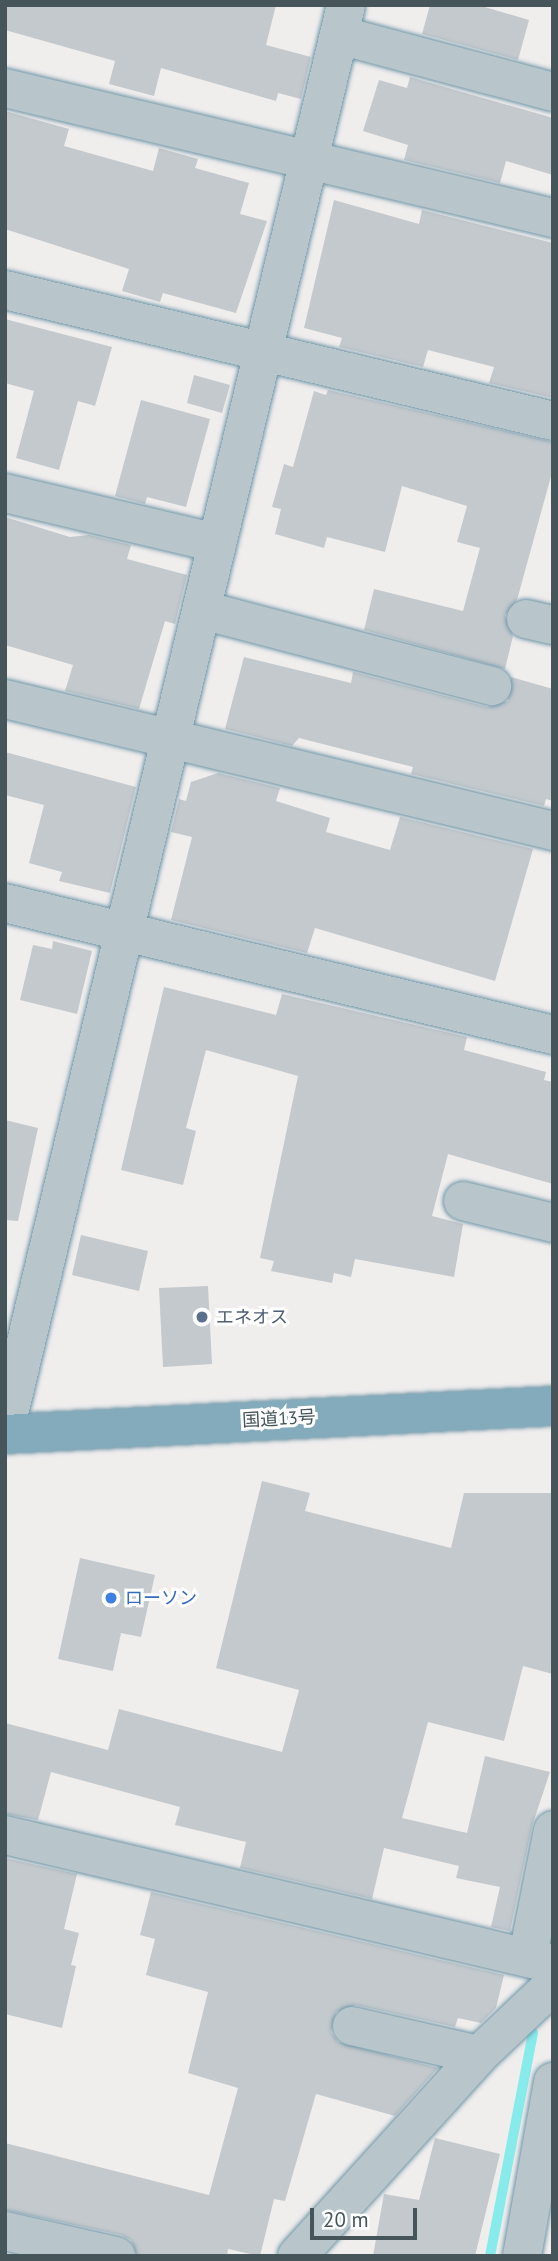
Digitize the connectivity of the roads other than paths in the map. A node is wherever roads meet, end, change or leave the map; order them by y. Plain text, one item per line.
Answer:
1 (343, 20) edge
2 (5, 88) edge
3 (553, 92) edge
4 (309, 160) junction
5 (553, 218) edge
6 (5, 289) edge
7 (263, 352) junction
8 (553, 421) edge
9 (5, 493) edge
10 (218, 543) junction
11 (202, 610) junction
12 (492, 686) dead end
13 (5, 699) edge
14 (171, 738) junction
15 (553, 831) edge
16 (5, 903) edge
17 (125, 932) junction
18 (553, 1035) edge
19 (463, 1201) dead end
20 (553, 1223) edge
21 (18, 1323) edge
22 (553, 1406) edge
23 (5, 1432) edge
24 (553, 1830) edge
25 (5, 1835) edge
26 (540, 1960) edge
27 (553, 1985) edge
28 (352, 2026) dead end
29 (479, 2055) junction
30 (553, 2082) edge
31 (5, 2231) edge
32 (116, 2256) edge
33 (297, 2256) edge
34 (522, 2256) edge

1 - 3 street
1 - 4 street
2 - 4 street
4 - 5 street
4 - 7 street
6 - 7 street
7 - 8 street
7 - 10 street
9 - 10 street
10 - 11 street
11 - 12 street
11 - 14 street
13 - 14 street
14 - 15 street
14 - 17 street
16 - 17 street
17 - 18 street
17 - 21 street
19 - 20 street
21 - 23 street
22 - 23 highway, 国道13号
24 - 26 street
25 - 26 street
27 - 29 street
28 - 29 street
29 - 33 street
30 - 34 street
31 - 32 street

